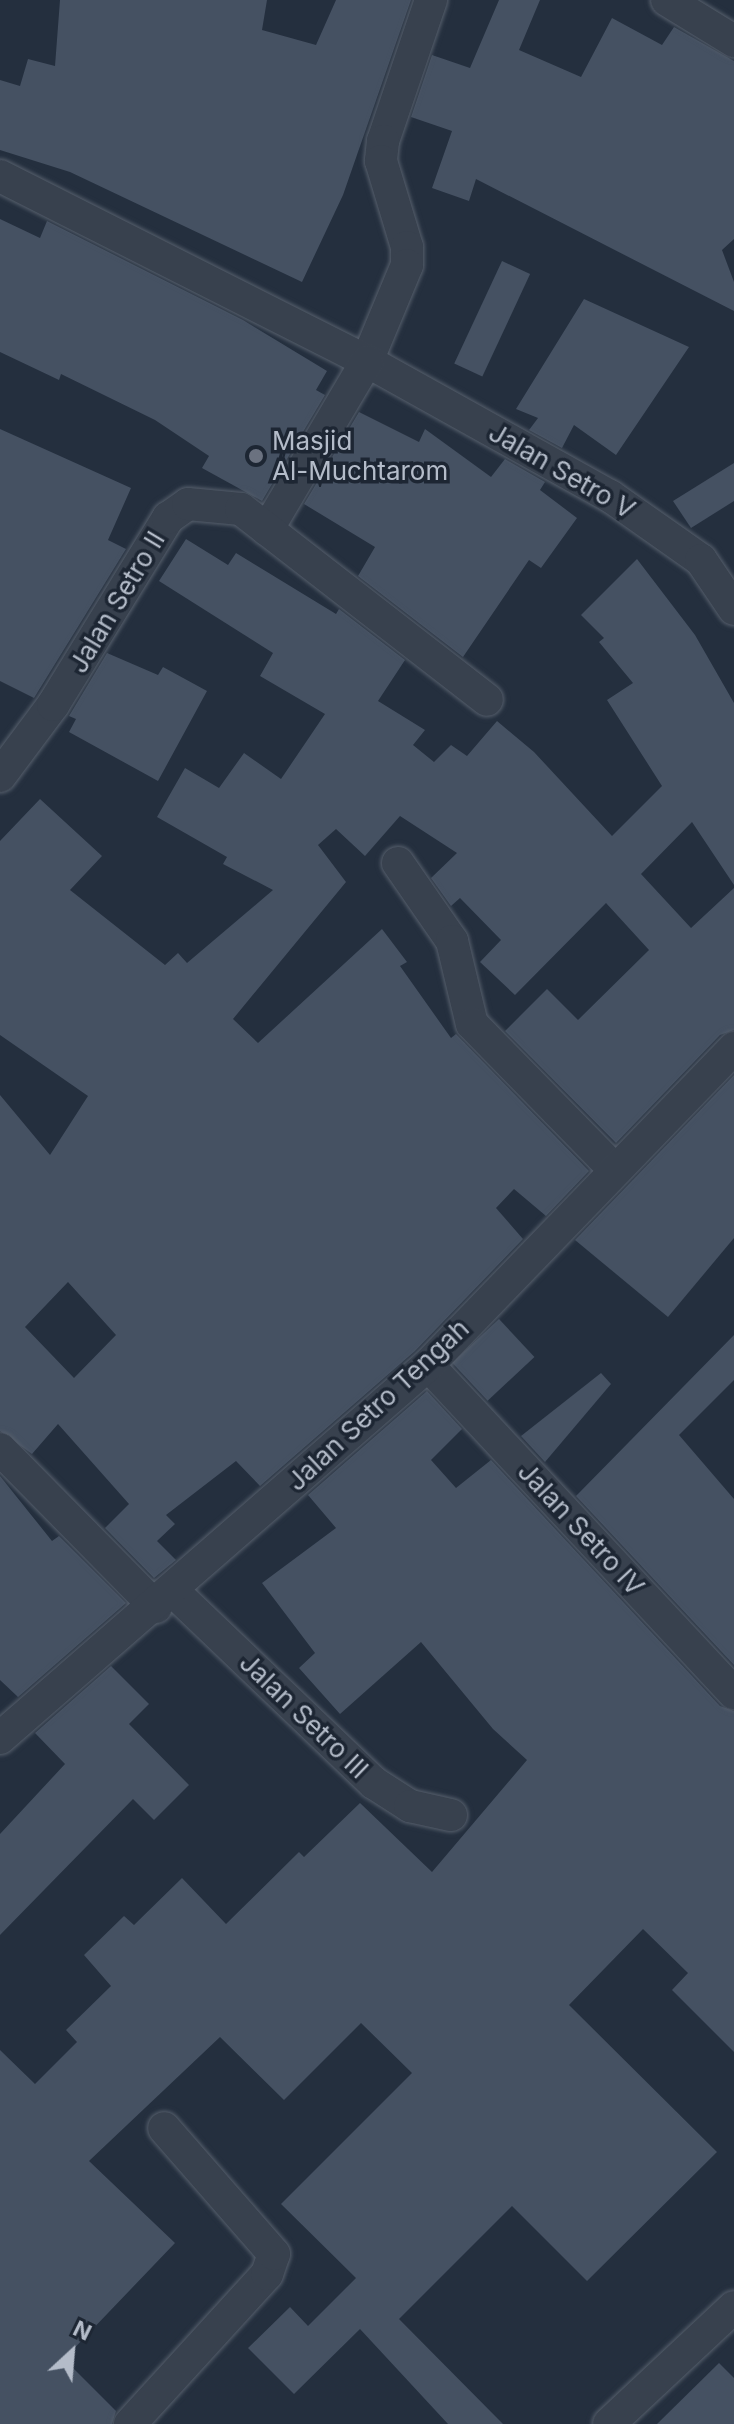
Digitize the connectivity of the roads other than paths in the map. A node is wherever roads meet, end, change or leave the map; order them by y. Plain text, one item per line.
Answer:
1 (431, 0) edge
2 (667, 0) edge
3 (734, 41) edge
4 (0, 176) edge
5 (367, 361) junction
6 (267, 530) junction
7 (734, 609) edge
8 (487, 700) dead end
9 (0, 776) edge
10 (398, 863) dead end
11 (734, 1048) edge
12 (615, 1170) junction
13 (428, 1365) junction
14 (0, 1449) edge
15 (164, 1599) junction
16 (728, 1675) edge
17 (0, 1738) edge
18 (451, 1815) dead end
19 (164, 2128) dead end
20 (734, 2307) edge
21 (130, 2424) edge
22 (609, 2424) edge

1 - 5 street
2 - 3 street
4 - 5 street, Jalan Setro V
5 - 6 street
5 - 7 street, Jalan Setro V
6 - 8 street, Jalan Setro II
6 - 9 street, Jalan Setro II
10 - 12 street
11 - 12 street, Jalan Setro Tengah
12 - 13 street, Jalan Setro Tengah
13 - 15 street, Jalan Setro Tengah
13 - 16 street, Jalan Setro IV
14 - 15 street
15 - 17 street, Jalan Setro Tengah
15 - 18 street, Jalan Setro III
19 - 21 street
20 - 22 street

